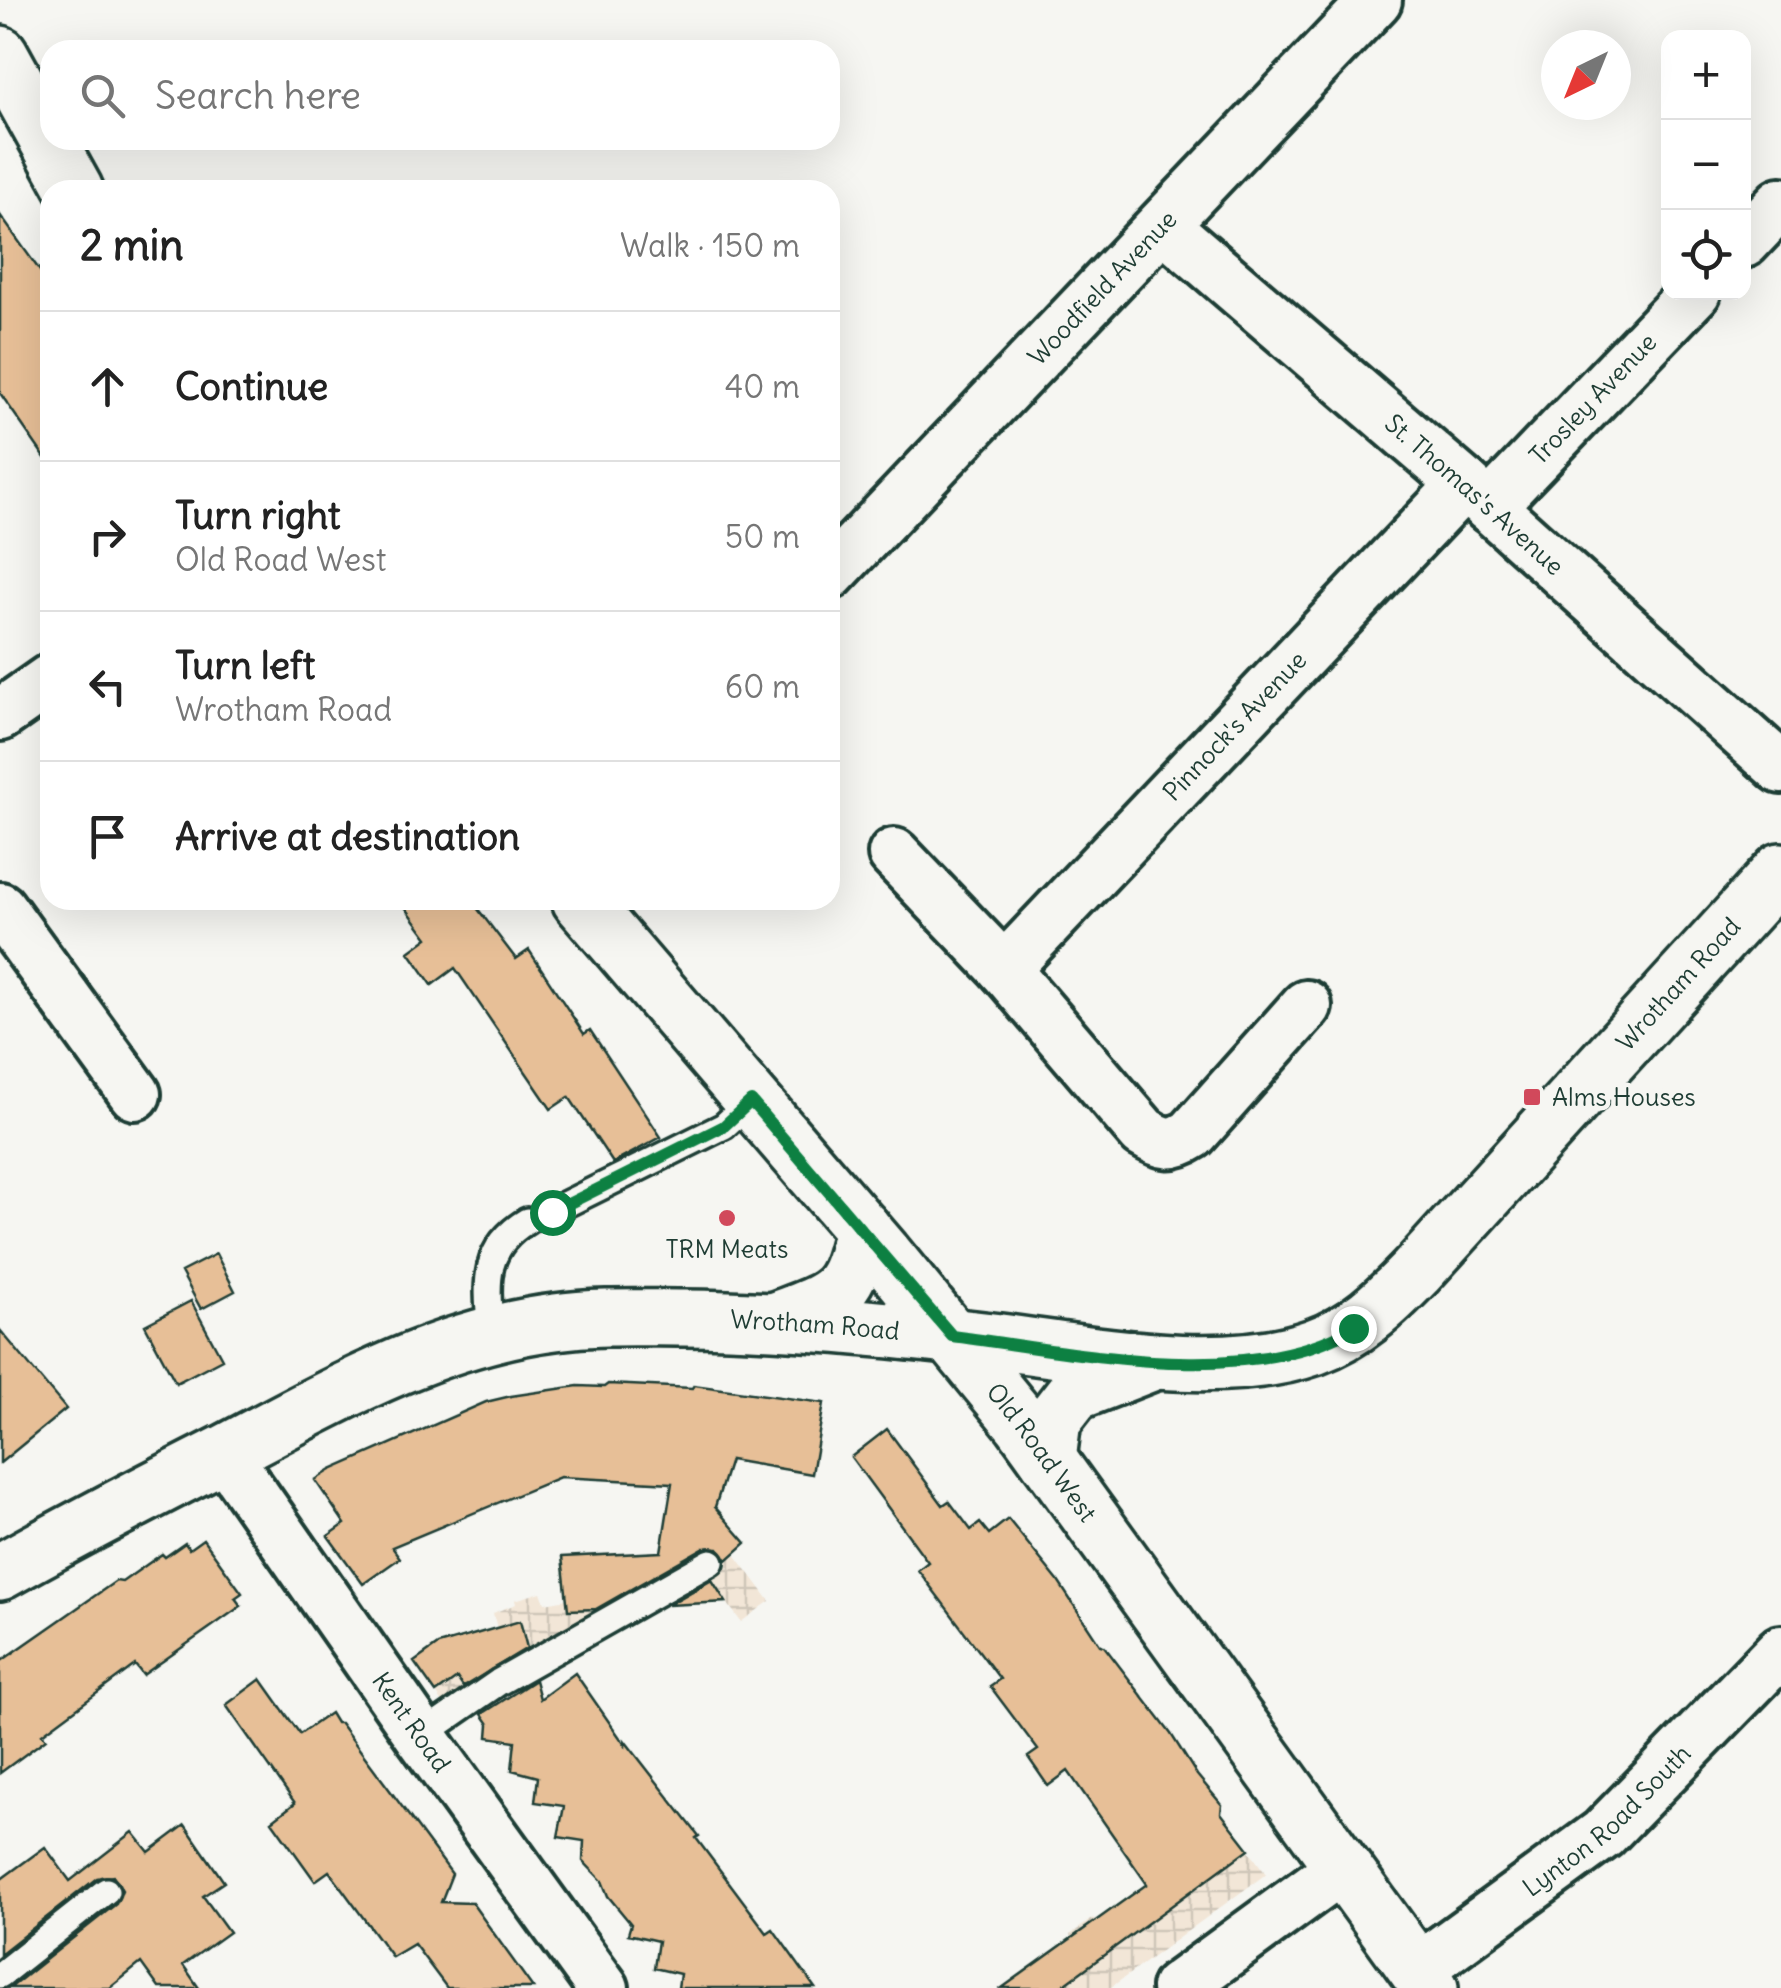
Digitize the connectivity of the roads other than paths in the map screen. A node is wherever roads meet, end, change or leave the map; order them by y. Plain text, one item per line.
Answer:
1 (1376, 0) edge
2 (0, 54) edge
3 (40, 127) edge
4 (53, 150) edge
5 (69, 180) edge
6 (1781, 203) edge
7 (1162, 225) junction
8 (1751, 235) edge
9 (1686, 300) edge
10 (1477, 495) junction
11 (840, 563) edge
12 (40, 687) edge
13 (0, 714) edge
14 (1781, 768) edge
15 (1781, 871) edge
16 (900, 881) dead end
17 (0, 908) edge
18 (589, 910) edge
19 (1004, 969) junction
20 (1306, 1006) dead end
21 (135, 1094) dead end
22 (751, 1101) junction
23 (552, 1212) dead end
24 (527, 1221) dead end
25 (862, 1228) junction
26 (778, 1319) junction
27 (492, 1334) junction
28 (952, 1336) junction
29 (1154, 1362) junction
30 (224, 1453) junction
31 (1048, 1458) junction
32 (711, 1562) dead end
33 (0, 1572) edge
34 (1774, 1674) edge
35 (421, 1736) junction
36 (1344, 1866) junction
37 (106, 1891) dead end
38 (0, 1975) edge
39 (1423, 1979) edge
40 (603, 1988) edge
41 (1177, 1988) edge

1 - 7 street, Woodfield Avenue
2 - 3 main road
4 - 5 main road
6 - 8 street
7 - 10 street, St. Thomas's Avenue
7 - 11 street, Woodfield Avenue
9 - 10 street, Trosley Avenue
10 - 14 street, St. Thomas's Avenue
10 - 19 street, Pinnock's Avenue
12 - 13 street
15 - 29 main road, Wrotham Road
16 - 19 street
17 - 21 street
18 - 22 main road, Old Road West
19 - 20 street
22 - 23 lane
22 - 25 main road, Old Road West
24 - 27 lane
25 - 26 main road
25 - 28 main road, Old Road West
26 - 27 main road, Wrotham Road
26 - 28 main road, Wrotham Road
27 - 30 main road, Wrotham Road
28 - 29 main road, Wrotham Road
28 - 31 main road, Old Road West
29 - 31 main road
30 - 33 main road, Wrotham Road
30 - 35 street, Kent Road
31 - 36 main road, Old Road West
32 - 35 lane
34 - 39 street, Lynton Road South
35 - 40 street, Kent Road
36 - 39 main road, Old Road West
36 - 41 street
37 - 38 lane

